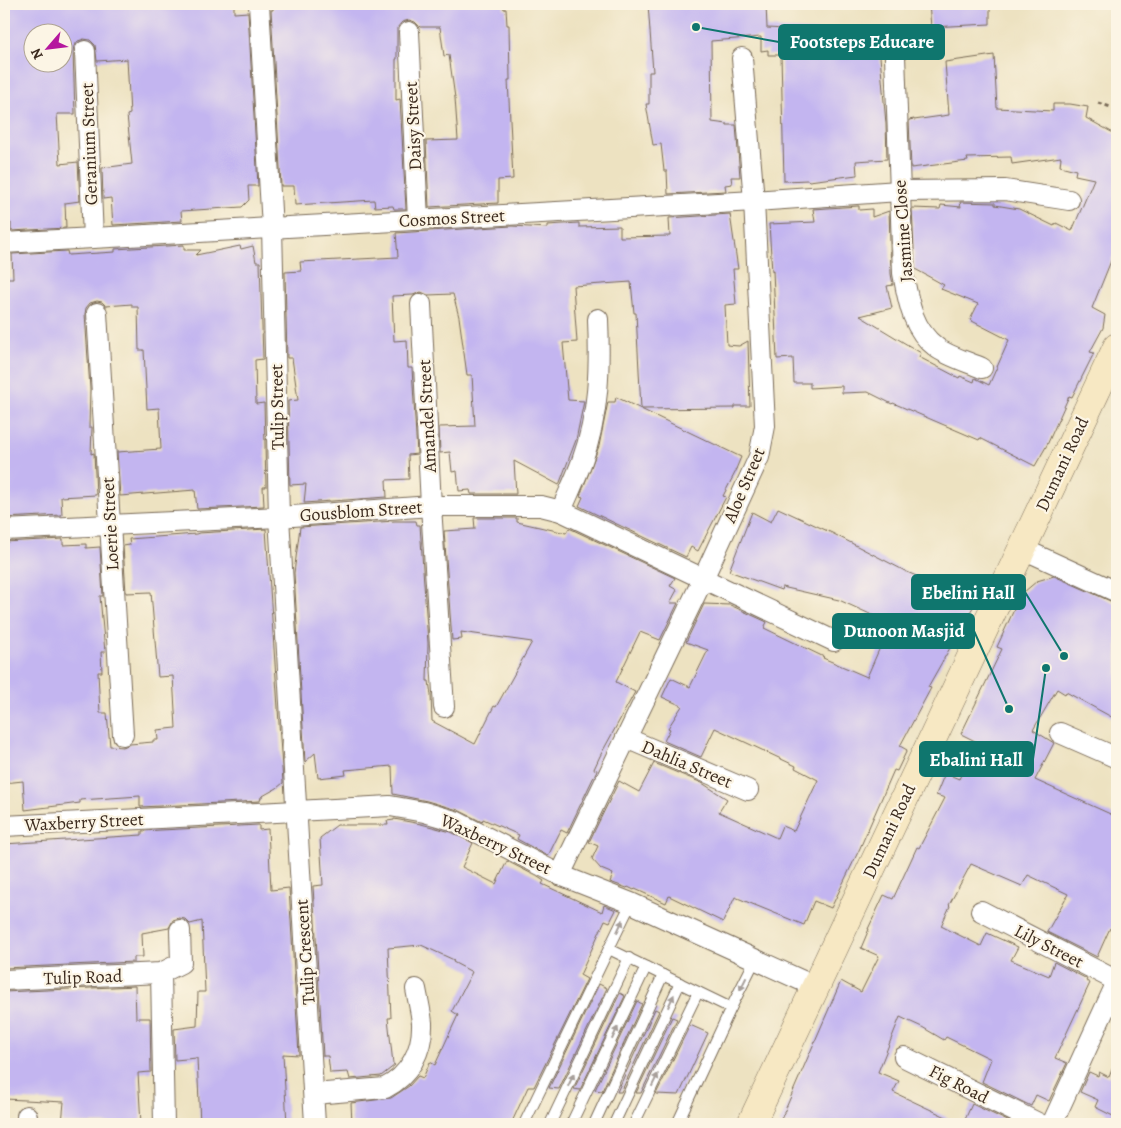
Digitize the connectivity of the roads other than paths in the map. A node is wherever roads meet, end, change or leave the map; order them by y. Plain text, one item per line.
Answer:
1 (259, 4) edge
2 (409, 32) dead end
3 (85, 51) dead end
4 (895, 56) dead end
5 (742, 58) dead end
6 (899, 191) junction
7 (1069, 200) dead end
8 (754, 201) junction
9 (418, 220) junction
10 (272, 228) junction
11 (93, 238) junction
12 (4, 243) edge
13 (421, 304) dead end
14 (97, 313) dead end
15 (598, 319) dead end
16 (1117, 347) edge
17 (982, 368) dead end
18 (431, 506) junction
19 (561, 511) junction
20 (279, 517) junction
21 (110, 525) junction
22 (4, 530) edge
23 (1022, 549) junction
24 (703, 578) junction
25 (1117, 592) edge
26 (834, 641) dead end
27 (444, 707) dead end
28 (1060, 733) dead end
29 (123, 735) dead end
30 (626, 738) junction
31 (1117, 758) edge
32 (748, 790) dead end
33 (296, 811) junction
34 (4, 826) edge
35 (560, 875) junction
36 (631, 903) junction
37 (981, 911) dead end
38 (180, 930) dead end
39 (609, 949) junction
40 (629, 958) junction
41 (756, 960) junction
42 (646, 966) junction
43 (161, 973) junction
44 (662, 975) junction
45 (4, 980) edge
46 (1117, 982) edge
47 (680, 983) junction
48 (816, 987) junction
49 (416, 988) dead end
50 (698, 992) junction
51 (731, 1008) junction
52 (904, 1056) dead end
53 (314, 1094) junction
54 (164, 1124) edge
55 (315, 1124) edge
56 (524, 1124) edge
57 (550, 1124) edge
58 (571, 1124) edge
59 (594, 1124) edge
60 (614, 1124) edge
61 (634, 1124) edge
62 (677, 1124) edge
63 (751, 1124) edge
64 (1040, 1124) edge
65 (1052, 1124) edge

1 - 10 street, Tulip Street
2 - 9 street, Daisy Street
3 - 11 street, Geranium Street
4 - 6 street, Jasmine Close
5 - 8 street, Aloe Street
6 - 7 street, Cosmos Street
6 - 8 street, Cosmos Street
6 - 17 street, Jasmine Close
8 - 9 street, Cosmos Street
8 - 24 street, Aloe Street
9 - 10 street, Cosmos Street
10 - 11 street, Cosmos Street
10 - 20 street, Tulip Street
11 - 12 street, Cosmos Street
13 - 18 street, Amandel Street
14 - 21 street, Loerie Street
15 - 19 street
16 - 23 street, Dumani Road
18 - 19 street, Gousblom Street
18 - 20 street, Gousblom Street
18 - 27 street, Amandel Street
19 - 24 street, Gousblom Street
20 - 21 street, Gousblom Street
20 - 33 street, Tulip Street
21 - 22 street, Gousblom Street
21 - 29 street, Loerie Street
23 - 25 street
23 - 48 street, Dumani Road
24 - 26 street, Gousblom Street
24 - 30 street, Aloe Street
28 - 31 street
30 - 32 street, Dahlia Street
30 - 35 street, Aloe Street
33 - 34 street, Waxberry Street
33 - 35 street, Waxberry Street
33 - 53 street, Tulip Crescent
35 - 36 street, Waxberry Street
39 -> 36 lane
36 - 41 street, Waxberry Street
37 - 46 street, Lily Street
38 - 43 street, Tulip Road
39 - 40 lane
39 - 56 lane
40 - 42 lane
57 -> 40 lane
41 - 48 street, Waxberry Street
41 -> 51 lane
42 - 44 lane
58 -> 42 lane
43 - 45 street, Tulip Road
43 - 54 street
44 - 47 lane
44 - 59 lane
46 - 65 street
47 - 50 lane
60 -> 47 lane
48 - 63 street, Dumani Road
49 - 53 street
50 - 51 lane
61 -> 50 lane
51 - 62 lane
52 - 64 street, Fig Road
53 - 55 street, Tulip Crescent

